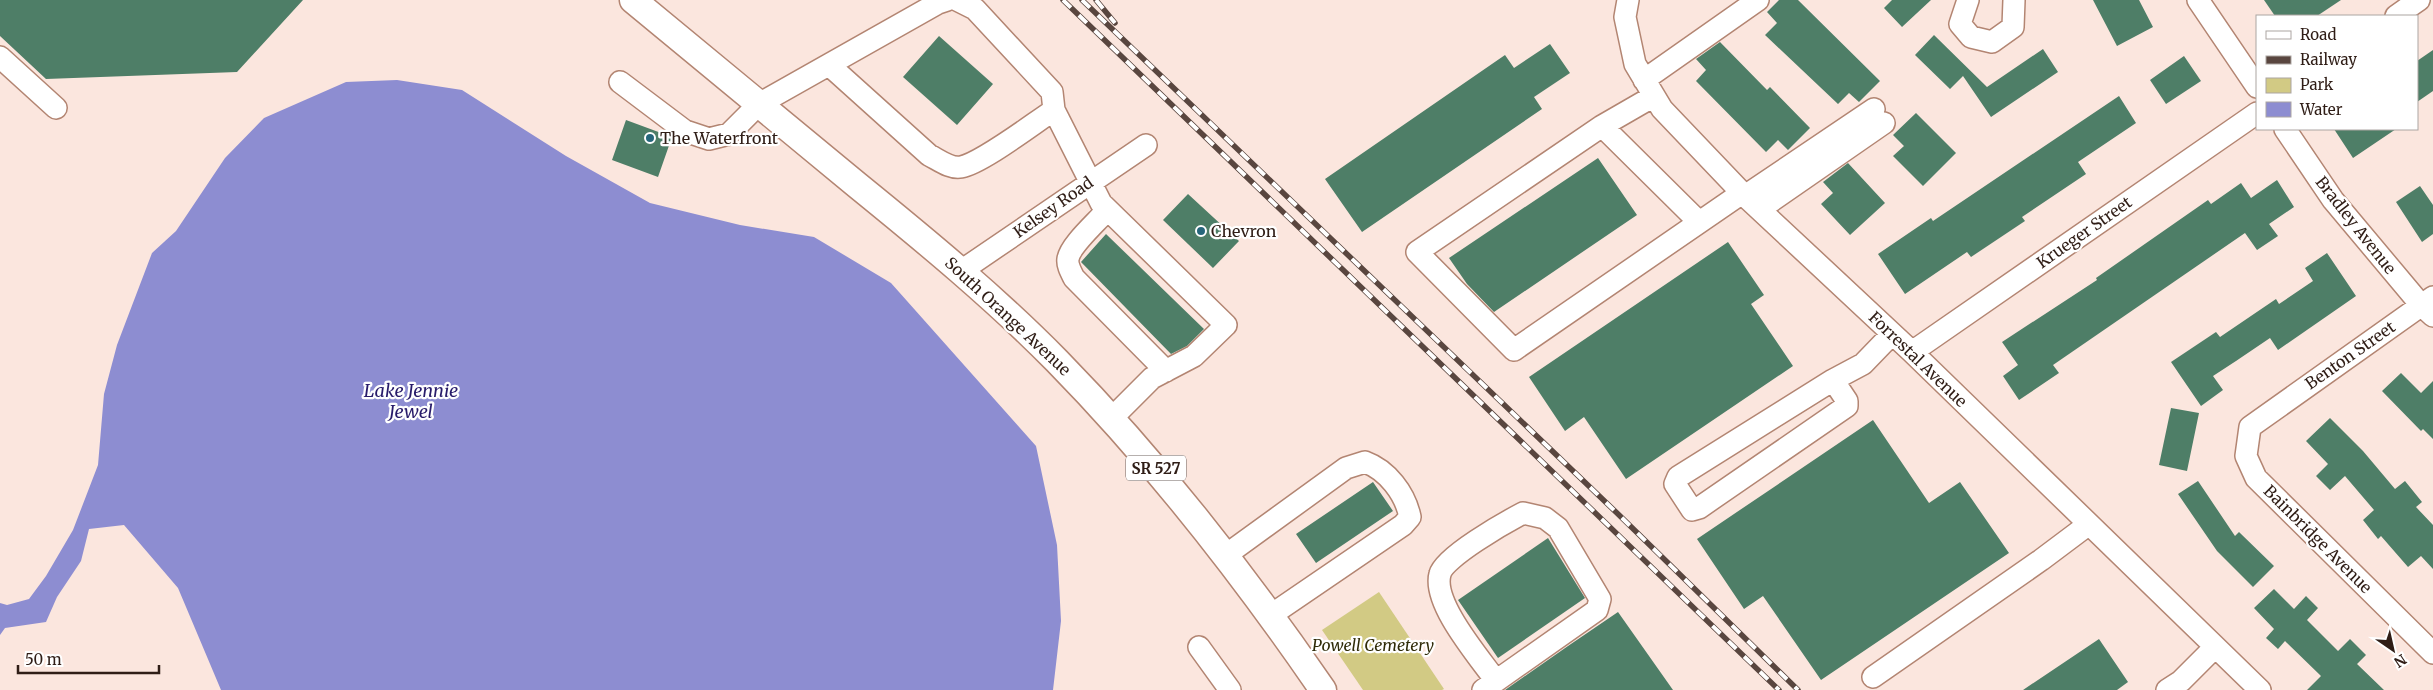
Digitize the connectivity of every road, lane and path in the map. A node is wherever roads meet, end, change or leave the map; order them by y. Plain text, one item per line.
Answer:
1 (633, 0) edge
2 (947, 0) edge
3 (957, 0) edge
4 (1628, 0) edge
5 (1758, 0) edge
6 (1968, 0) edge
7 (2014, 0) edge
8 (2198, 0) edge
9 (2419, 0) edge
10 (2397, 15) edge
11 (0, 57) edge
12 (829, 64) junction
13 (620, 82) dead end
14 (2256, 86) edge
15 (1649, 88) junction
16 (759, 104) junction
17 (56, 108) dead end
18 (1054, 110) junction
19 (2256, 114) edge
20 (1879, 116) dead end
21 (1602, 126) junction
22 (2286, 130) edge
23 (1146, 145) dead end
24 (1090, 182) junction
25 (1749, 199) junction
26 (1108, 210) junction
27 (1699, 222) junction
28 (961, 271) junction
29 (2429, 306) edge
30 (1892, 334) junction
31 (1912, 352) junction
32 (1166, 371) junction
33 (1833, 380) junction
34 (2267, 414) joint
35 (1112, 418) junction
36 (2089, 524) junction
37 (1226, 555) junction
38 (1271, 615) junction
39 (1199, 647) dead end
40 (2215, 647) junction
41 (2433, 653) edge
42 (1873, 677) dead end
43 (1490, 686) edge
44 (2254, 688) edge
45 (1230, 690) edge
46 (1323, 690) edge
47 (2167, 690) edge

1 - 16 main road, South Orange Avenue / SR 527
2 - 12 street
3 - 18 street
4 - 15 street, Forrestal Avenue
5 - 15 street
6 - 7 street
8 - 14 street
9 - 10 street
11 - 17 street
12 - 16 street
12 - 18 street
13 - 16 street
15 - 21 street
15 - 25 street, Forrestal Avenue
16 - 28 main road, South Orange Avenue / SR 527
18 - 24 street
19 - 31 street, Krueger Street
20 - 25 street
21 - 27 street
21 - 27 street
22 - 29 street, Bradley Avenue
23 - 24 street, Kelsey Road
24 - 26 street
24 - 28 street, Kelsey Road
25 - 27 street
25 - 30 street, Forrestal Avenue
26 - 32 street
26 - 32 street
28 - 35 main road, South Orange Avenue / SR 527
29 - 34 street, Benton Street
30 - 31 street, Forrestal Avenue
30 - 33 street
31 - 36 street, Forrestal Avenue
32 - 35 street
33 - 33 street
34 - 41 street, Bainbridge Avenue
35 - 37 main road, South Orange Avenue / SR 527
36 - 40 street, Forrestal Avenue
36 - 42 street
37 - 38 main road, South Orange Avenue / SR 527
37 - 38 street
38 - 46 main road, South Orange Avenue / SR 527
39 - 45 street
40 - 44 street, Forrestal Avenue
40 - 47 street
43 - 43 street

